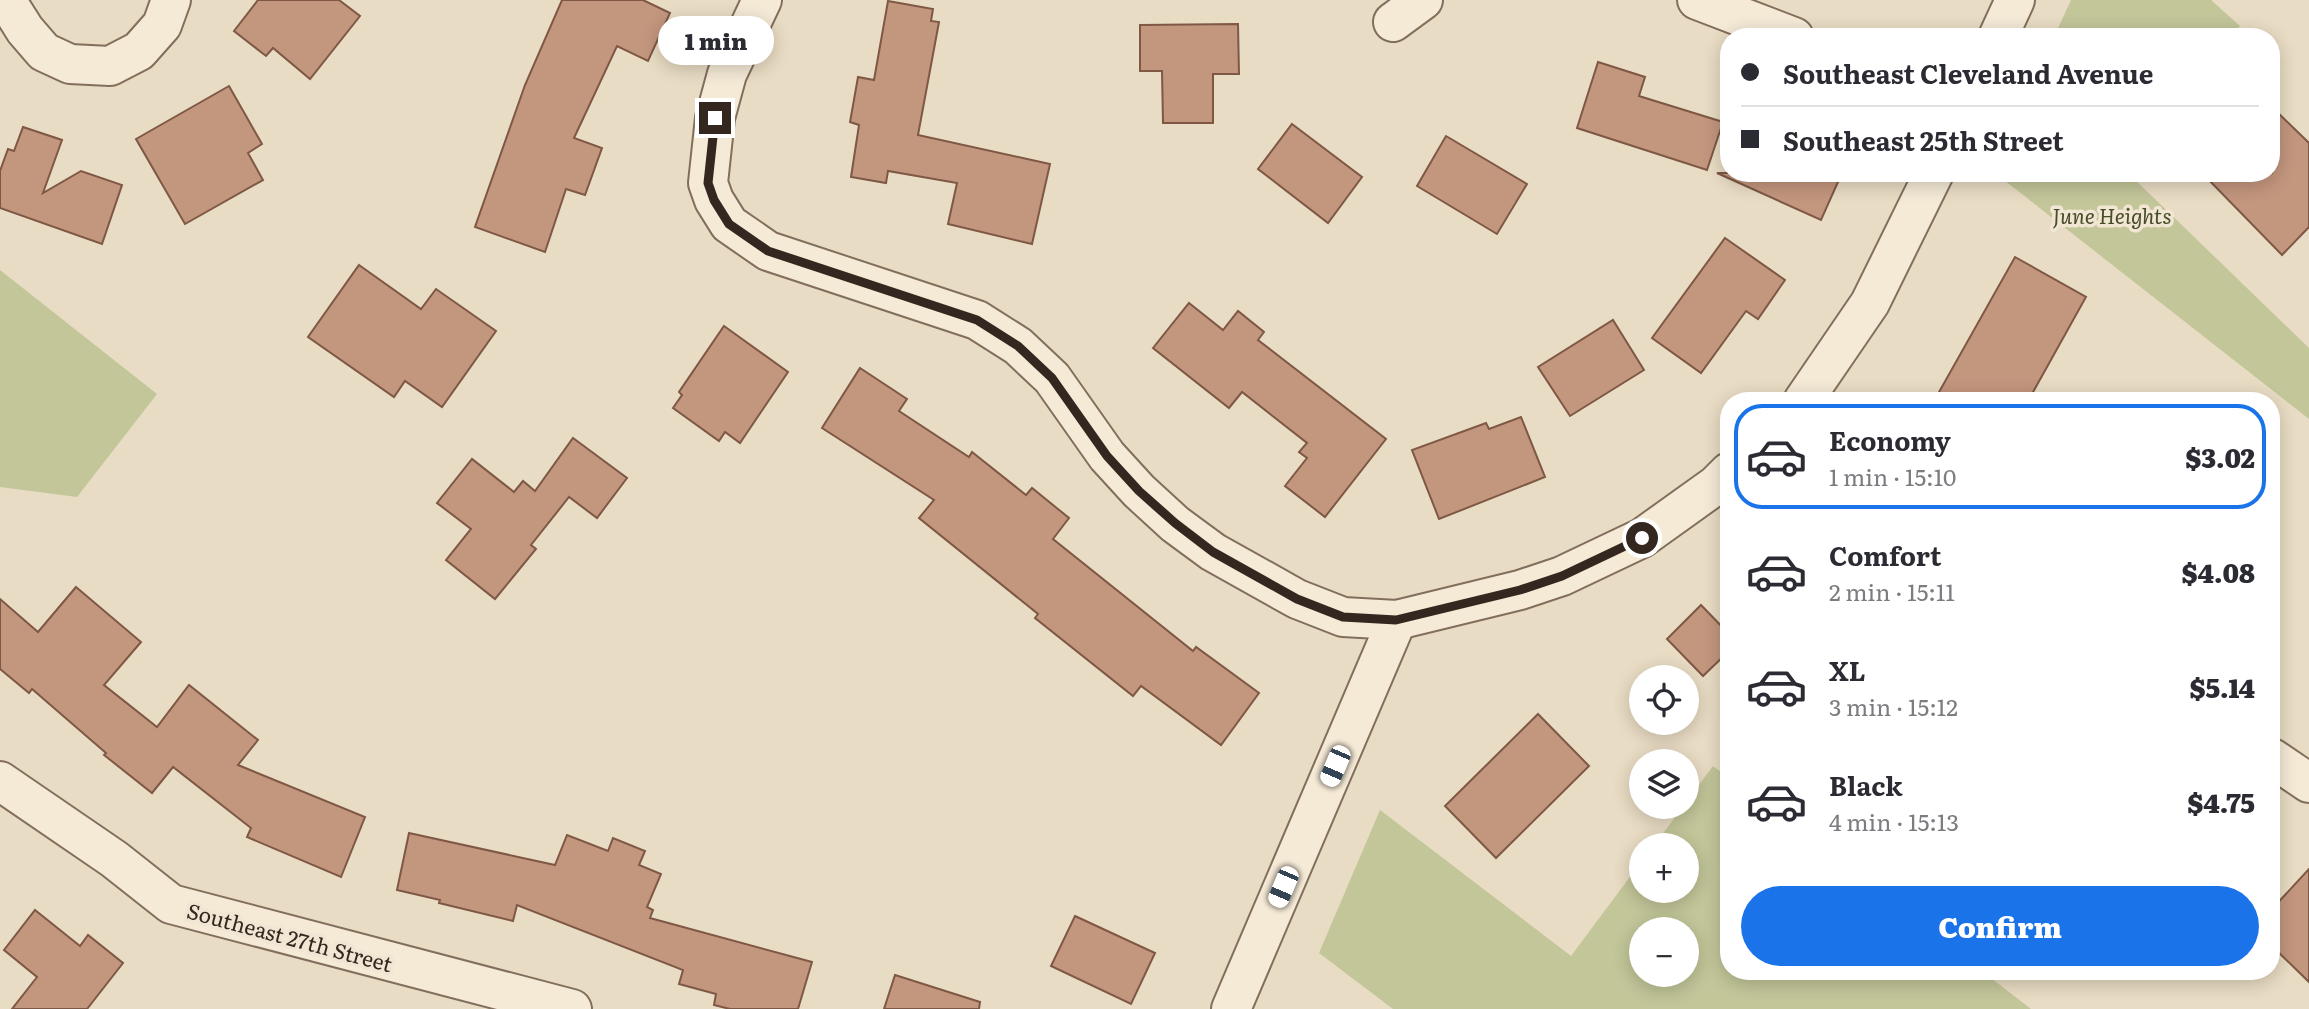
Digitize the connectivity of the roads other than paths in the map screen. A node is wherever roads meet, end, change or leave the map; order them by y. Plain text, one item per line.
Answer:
1 (6, 0) edge
2 (171, 0) edge
3 (762, 0) edge
4 (1697, 0) edge
5 (2015, 0) edge
6 (1770, 28) edge
7 (2002, 28) edge
8 (1930, 182) edge
9 (1810, 392) edge
10 (1720, 481) edge
11 (1396, 620) junction
12 (2280, 763) edge
13 (0, 781) edge
14 (2309, 783) edge
15 (572, 1009) edge
16 (1231, 1009) edge

1 - 2 street
3 - 11 street
4 - 6 street
5 - 7 street
8 - 9 street
10 - 11 street
11 - 16 street
12 - 14 street
13 - 15 street, Southeast 27th Street

